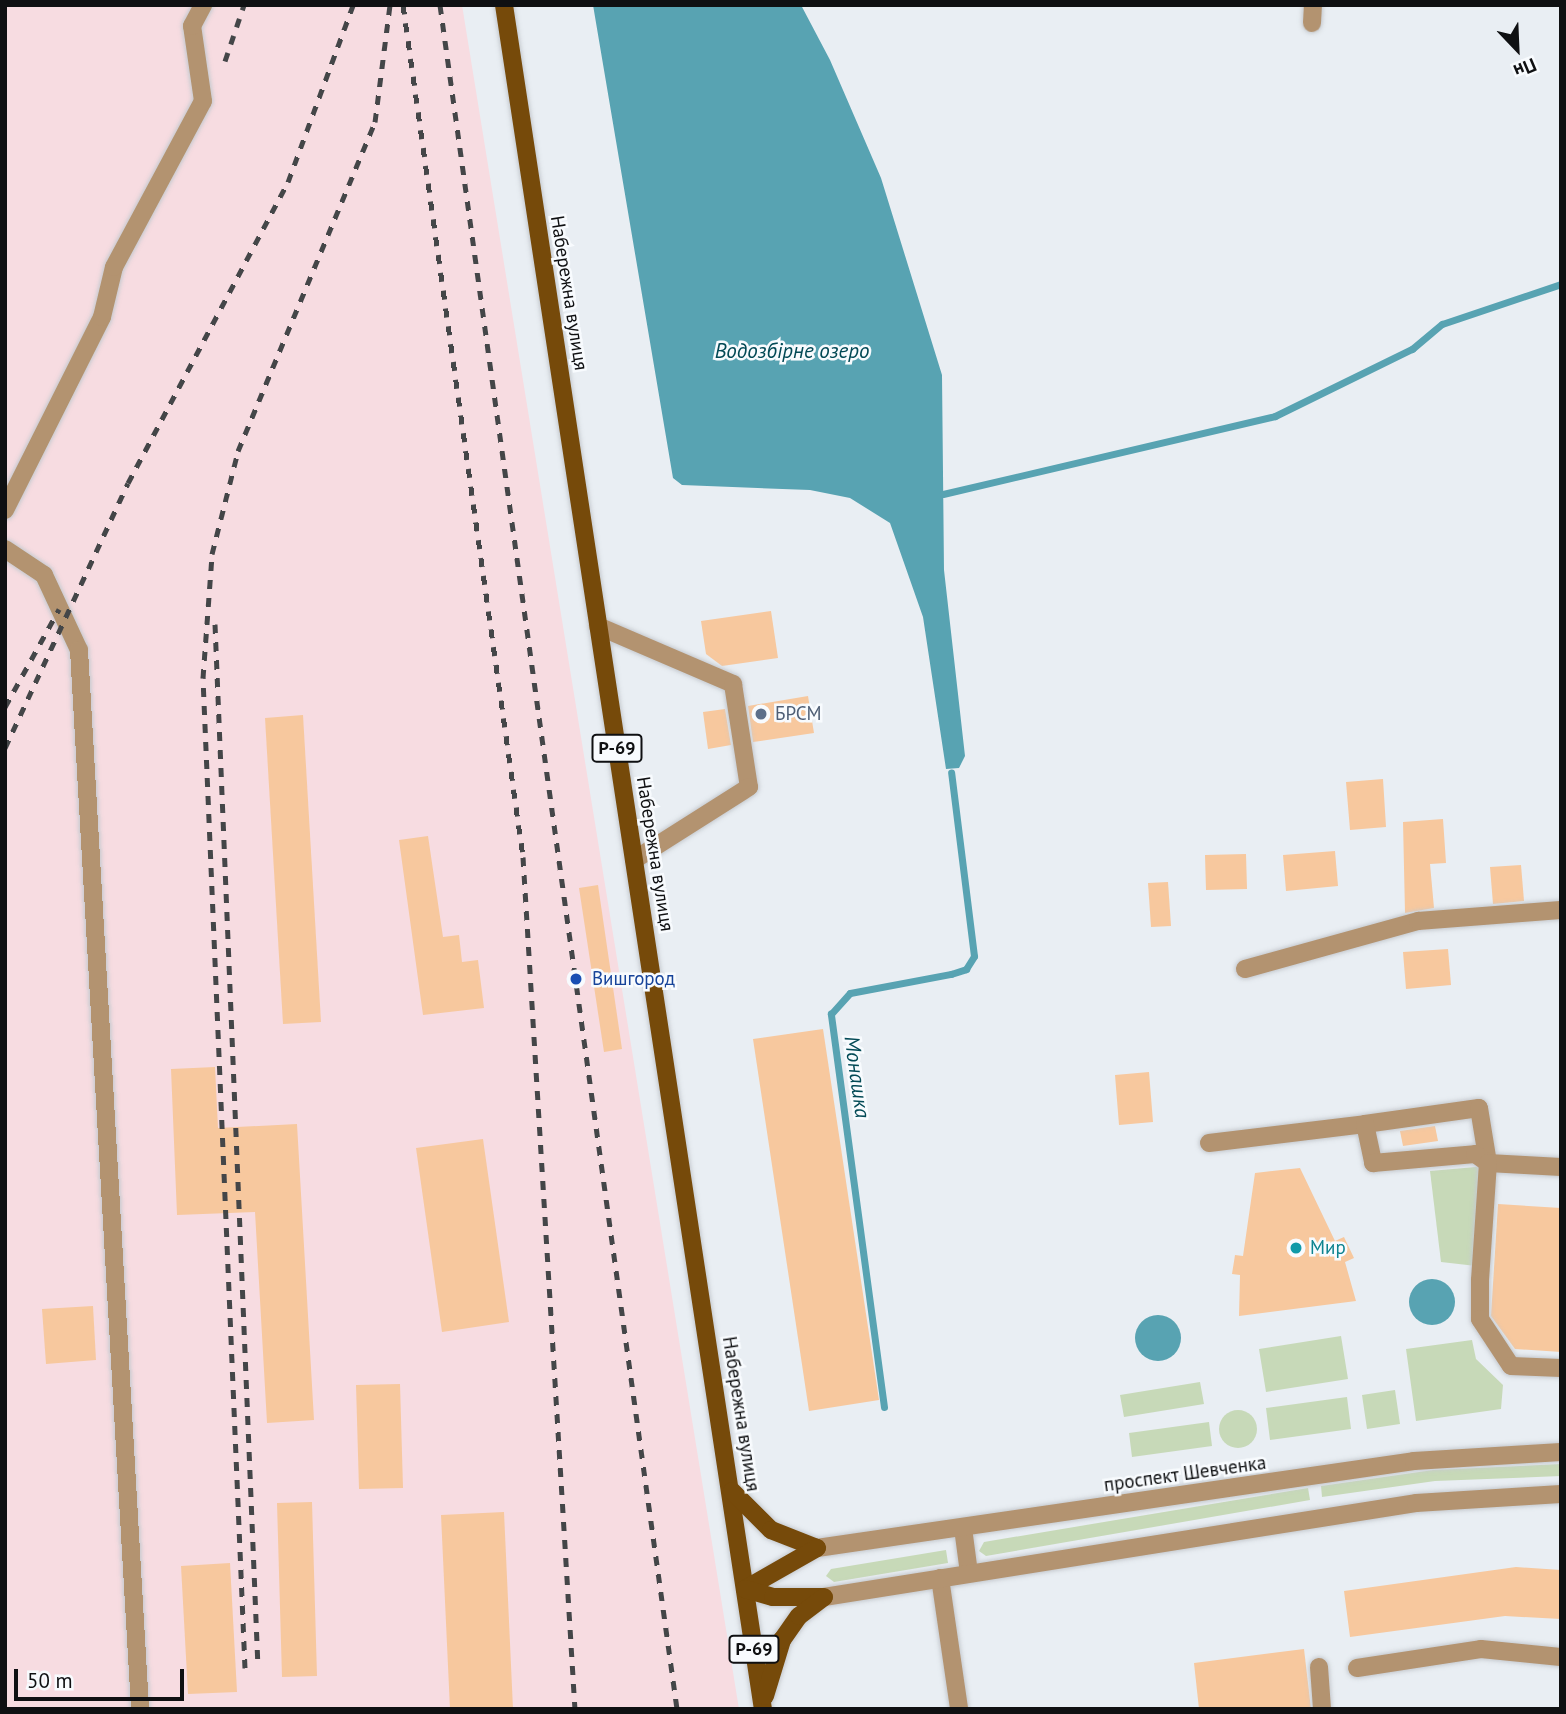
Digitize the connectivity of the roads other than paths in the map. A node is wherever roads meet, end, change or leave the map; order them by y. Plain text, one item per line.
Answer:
1 (203, 5) edge
2 (505, 5) edge
3 (5, 510) edge
4 (5, 549) edge
5 (598, 626) junction
6 (634, 860) junction
7 (1561, 910) edge
8 (1245, 970) dead end
9 (1365, 1124) junction
10 (1209, 1143) dead end
11 (1488, 1163) junction
12 (1561, 1167) edge
13 (1561, 1368) edge
14 (1561, 1452) edge
15 (732, 1491) junction
16 (1561, 1494) edge
17 (963, 1528) junction
18 (817, 1548) junction
19 (969, 1573) junction
20 (940, 1578) junction
21 (746, 1589) junction
22 (824, 1597) junction
23 (1561, 1657) edge
24 (1319, 1667) dead end
25 (1357, 1668) dead end
26 (763, 1706) edge
27 (140, 1709) edge
28 (959, 1709) edge
29 (1322, 1709) edge

1 - 3 street
2 - 5 main road, Набережна вулиця / Р-69
4 - 27 street
5 - 6 main road, Набережна вулиця / Р-69
5 - 6 street
6 - 15 main road, Набережна вулиця / Р-69
7 - 8 street
9 - 10 street
9 - 11 street
9 - 11 street
11 - 12 street
11 - 13 street
14 - 17 street, проспект Шевченка
15 - 18 main road
15 - 21 main road, Набережна вулиця / Р-69
16 - 19 street
17 - 18 street, проспект Шевченка
17 - 19 street
18 - 21 main road
19 - 20 street
20 - 22 street
20 - 28 street
21 - 22 main road
21 - 26 main road, Набережна вулиця / Р-69
22 - 26 main road
23 - 25 street
24 - 29 street

